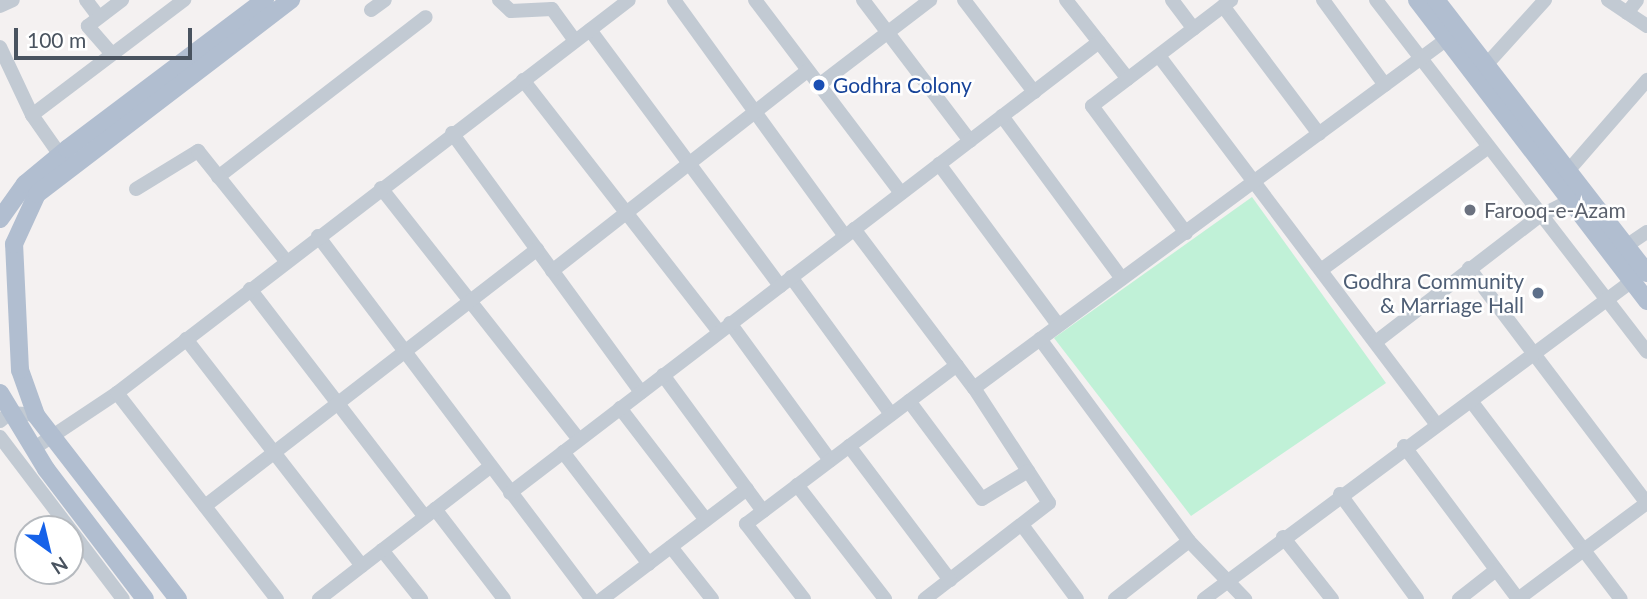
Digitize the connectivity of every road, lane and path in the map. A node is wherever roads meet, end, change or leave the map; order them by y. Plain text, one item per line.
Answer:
1 (13, 0) edge
2 (86, 0) edge
3 (122, 0) edge
4 (184, 0) edge
5 (265, 0) edge
6 (291, 0) edge
7 (385, 0) edge
8 (499, 0) edge
9 (629, 0) edge
10 (674, 0) edge
11 (755, 0) edge
12 (863, 0) edge
13 (930, 0) edge
14 (964, 0) edge
15 (1066, 0) edge
16 (1172, 0) edge
17 (1323, 0) edge
18 (1376, 0) edge
19 (1417, 0) edge
20 (1436, 0) edge
21 (1545, 0) edge
22 (1608, 0) edge
23 (1637, 0) edge
24 (1227, 3) edge
25 (0, 6) edge
26 (371, 10) dead end
27 (1628, 13) junction
28 (99, 17) junction
29 (426, 17) dead end
30 (1647, 26) edge
31 (1194, 29) junction
32 (590, 30) junction
33 (888, 32) junction
34 (1447, 39) junction
35 (575, 41) junction
36 (1099, 42) junction
37 (0, 47) edge
38 (112, 54) junction
39 (1158, 56) junction
40 (1420, 59) junction
41 (1486, 65) junction
42 (808, 71) junction
43 (1128, 79) junction
44 (523, 80) junction
45 (1647, 80) edge
46 (818, 85) junction
47 (1385, 85) junction
48 (1034, 92) junction
49 (755, 112) junction
50 (32, 115) junction
51 (1002, 116) junction
52 (452, 133) junction
53 (1319, 134) junction
54 (970, 141) junction
55 (1487, 148) junction
56 (60, 155) junction
57 (689, 164) junction
58 (939, 164) junction
59 (1568, 171) junction
60 (218, 177) junction
61 (1255, 182) junction
62 (381, 188) junction
63 (136, 190) dead end
64 (901, 193) junction
65 (1570, 201) junction
66 (626, 213) junction
67 (1, 214) edge
68 (1538, 217) junction
69 (1647, 232) edge
70 (849, 233) junction
71 (1186, 233) junction
72 (318, 236) junction
73 (1626, 246) junction
74 (537, 249) junction
75 (286, 261) junction
76 (1469, 268) junction
77 (1321, 270) junction
78 (552, 271) junction
79 (1639, 277) edge
80 (1122, 279) junction
81 (785, 282) junction
82 (250, 289) junction
83 (1607, 300) junction
84 (470, 301) junction
85 (1647, 301) edge
86 (1058, 326) junction
87 (725, 328) junction
88 (186, 339) junction
89 (1040, 339) junction
90 (1377, 341) junction
91 (404, 352) junction
92 (1647, 352) edge
93 (1534, 355) junction
94 (957, 365) junction
95 (663, 375) junction
96 (974, 388) junction
97 (641, 392) junction
98 (117, 393) junction
99 (909, 401) junction
100 (1471, 401) junction
101 (338, 403) junction
102 (2, 406) edge
103 (33, 407) junction
104 (620, 408) junction
105 (891, 414) junction
106 (1436, 423) junction
107 (52, 436) junction
108 (0, 437) edge
109 (579, 440) junction
110 (849, 446) junction
111 (1404, 446) junction
112 (33, 449) junction
113 (563, 452) junction
114 (274, 453) junction
115 (830, 460) junction
116 (490, 467) junction
117 (1028, 471) junction
118 (797, 485) junction
119 (747, 489) junction
120 (510, 493) junction
121 (1340, 494) junction
122 (1647, 503) edge
123 (205, 506) junction
124 (763, 511) junction
125 (430, 513) junction
126 (706, 520) junction
127 (1021, 525) junction
128 (1283, 537) junction
129 (1189, 541) junction
130 (671, 547) junction
131 (382, 550) junction
132 (1584, 550) junction
133 (649, 564) junction
134 (362, 566) junction
135 (1496, 570) junction
136 (1229, 578) junction
137 (950, 580) junction
138 (618, 594) edge
139 (328, 596) edge
140 (123, 599) edge
141 (145, 599) edge
142 (177, 599) edge
143 (276, 599) edge
144 (421, 599) edge
145 (504, 599) edge
146 (592, 599) edge
147 (602, 599) edge
148 (712, 599) edge
149 (804, 599) edge
150 (885, 599) edge
151 (925, 599) edge
152 (1077, 599) edge
153 (1115, 599) edge
154 (1204, 599) edge
155 (1245, 599) edge
156 (1332, 599) edge
157 (1417, 599) edge
158 (1459, 599) edge
159 (1518, 599) edge
160 (1622, 599) edge

1 - 25 street
2 - 28 street
3 - 28 street
4 - 38 street
5 - 56 main road
6 - 103 main road
7 - 26 street
8 - 35 street
9 - 32 street
10 - 49 street
11 - 42 street
12 - 33 street
13 - 33 street
14 - 48 street
15 - 36 street
16 - 31 street
17 - 47 street
18 - 40 street
19 - 34 main road
20 - 41 main road
21 - 41 street
22 - 27 street
23 - 27 street
24 - 31 street
24 - 53 street
27 - 30 street
28 - 38 street
29 - 60 street
31 - 39 street
32 - 35 street
32 - 57 street
33 - 46 street
33 - 54 street
34 - 40 street
34 - 65 main road
35 - 44 street
36 - 43 street
36 - 48 street
37 - 50 street
38 - 50 street
39 - 43 street
39 - 61 street
40 - 47 street
40 - 55 street
41 - 59 main road
42 - 46 street
42 - 49 street
43 - 71 street
44 - 52 street
44 - 66 street
45 - 59 street
46 - 64 street
47 - 53 street
48 - 51 street
49 - 57 street
49 - 70 street
50 - 56 street
51 - 54 street
51 - 80 street
52 - 62 street
52 - 74 street
53 - 61 street
54 - 58 street
55 - 68 street
55 - 77 street
56 - 67 main road
57 - 66 street
57 - 81 street
58 - 64 street
58 - 86 street
59 - 73 main road
60 - 63 street
60 - 75 street
61 - 71 street
61 - 77 street
62 - 72 street
62 - 84 street
64 - 70 street
65 - 68 street
65 - 79 main road
66 - 78 street
66 - 87 street
68 - 76 street
68 - 83 street
69 - 73 street
70 - 81 street
70 - 94 street
71 - 80 street
72 - 75 street
72 - 91 street
73 - 79 main road
74 - 78 street
74 - 84 street
75 - 82 street
76 - 90 street
76 - 93 street
77 - 90 street
78 - 97 street
79 - 83 street
79 - 85 main road
80 - 86 street
81 - 87 street
81 - 105 street
82 - 88 street
82 - 101 street
83 - 92 street
83 - 93 street
84 - 91 street
84 - 109 street
86 - 89 street
87 - 95 street
87 - 115 street
88 - 98 street
88 - 114 street
89 - 96 street
89 - 129 street
90 - 106 street
91 - 101 street
91 - 116 street
93 - 100 street
93 - 122 street
94 - 96 street
94 - 99 street
95 - 97 street
95 - 119 street
96 - 117 street
97 - 104 street
98 - 107 street
98 - 123 street
99 - 105 street
99 - 117 street
100 - 106 street
100 - 132 street
101 - 114 street
101 - 125 street
102 - 103 street
102 - 112 main road
103 - 107 main road
104 - 109 street
104 - 126 street
105 - 110 street
106 - 111 street
107 - 112 street
107 - 142 main road
108 - 140 street
109 - 113 street
110 - 115 street
110 - 137 street
111 - 121 street
111 - 135 street
112 - 141 main road
113 - 120 street
113 - 133 street
114 - 123 street
114 - 134 street
115 - 118 street
116 - 120 street
116 - 125 street
117 - 127 street
118 - 124 street
118 - 150 street
119 - 124 street
119 - 126 street
120 - 146 street
121 - 128 street
121 - 157 street
122 - 132 street
123 - 143 street
124 - 149 street
125 - 131 street
125 - 145 street
126 - 130 street
127 - 137 street
127 - 152 street
128 - 136 street
128 - 156 street
129 - 136 street
129 - 153 street
130 - 133 street
130 - 148 street
131 - 134 street
131 - 144 street
132 - 159 street
132 - 160 street
133 - 138 street
134 - 139 street
135 - 158 street
135 - 159 street
136 - 154 street
136 - 155 street
137 - 151 street
138 - 147 street

